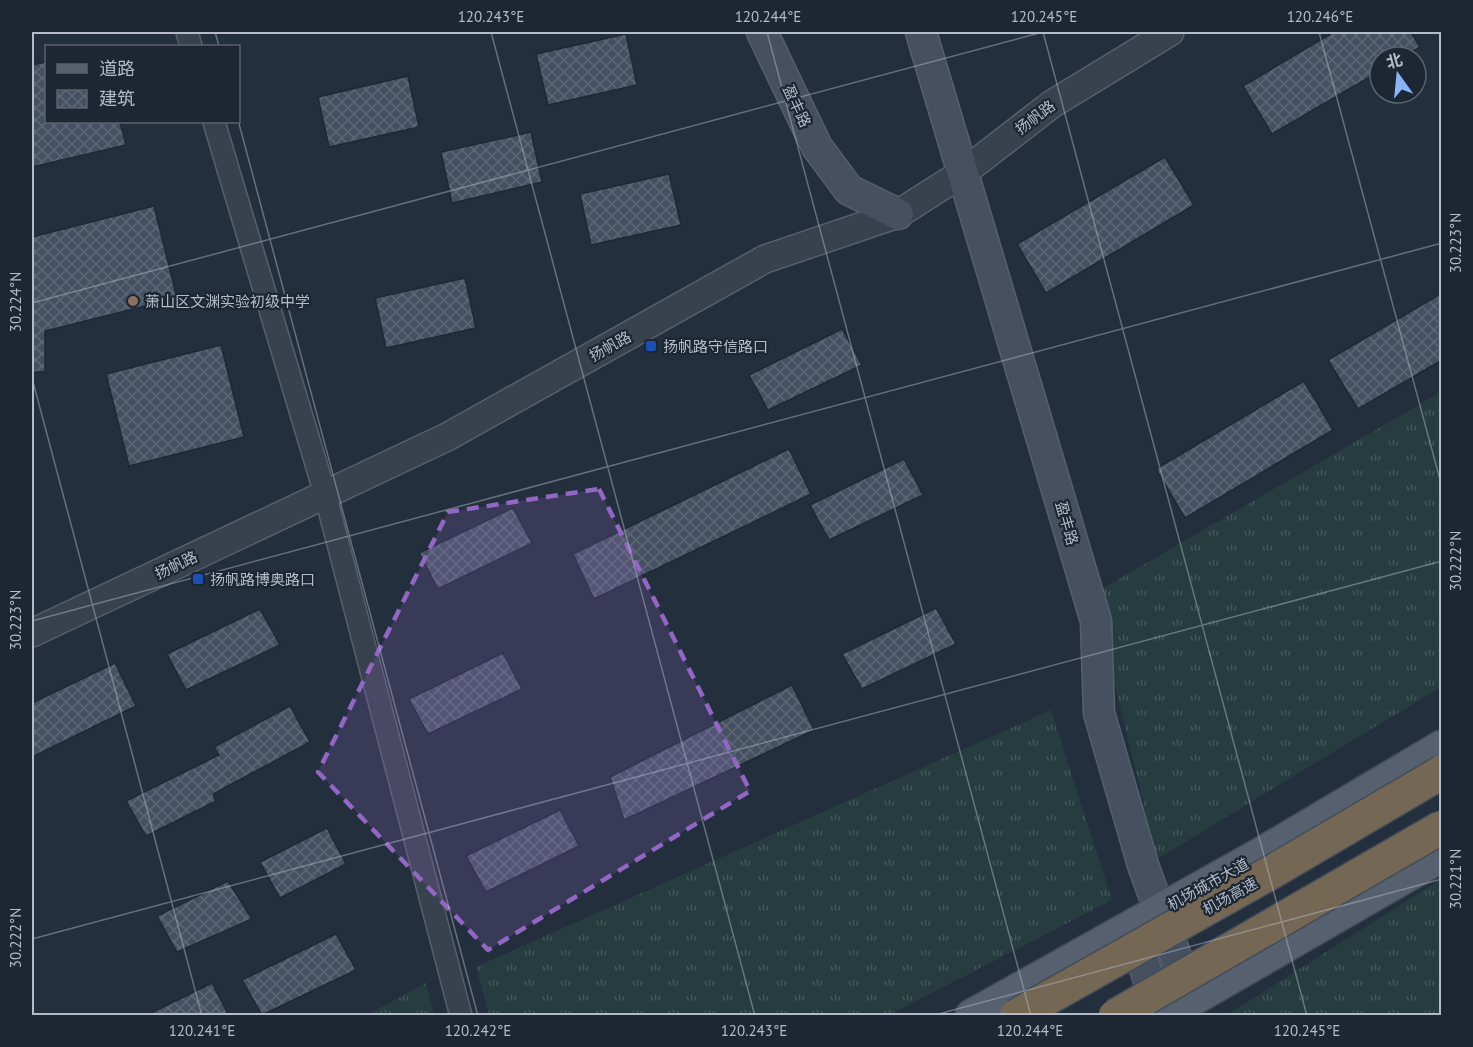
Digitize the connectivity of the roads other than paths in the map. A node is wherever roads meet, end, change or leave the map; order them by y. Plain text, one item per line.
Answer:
1 (762, 32) edge
2 (921, 32) edge
3 (1170, 32) edge
4 (214, 123) edge
5 (964, 172) junction
6 (898, 214) junction
7 (325, 494) junction
8 (32, 633) edge
9 (1442, 747) edge
10 (1442, 772) edge
11 (1442, 827) edge
12 (1442, 855) edge
13 (1146, 920) junction
14 (1194, 1007) edge
15 (461, 1016) edge
16 (972, 1016) edge
17 (1016, 1016) edge
18 (1115, 1016) edge
19 (1161, 1016) edge

1 - 6 main road, 盈丰路
2 - 5 main road, 盈丰路
3 - 5 street, 扬帆路
4 - 7 street
5 - 6 street, 扬帆路
5 - 13 main road, 盈丰路
6 - 7 street, 扬帆路
7 - 8 street, 扬帆路
7 - 15 street
9 - 13 main road, 机场城市大道
10 - 17 highway, 机场高速, bridge
11 - 18 highway, bridge
12 - 14 main road
13 - 14 main road, 盈丰路
13 - 16 main road, 机场城市大道
13 - 19 main road, 盈丰路
14 - 19 main road

